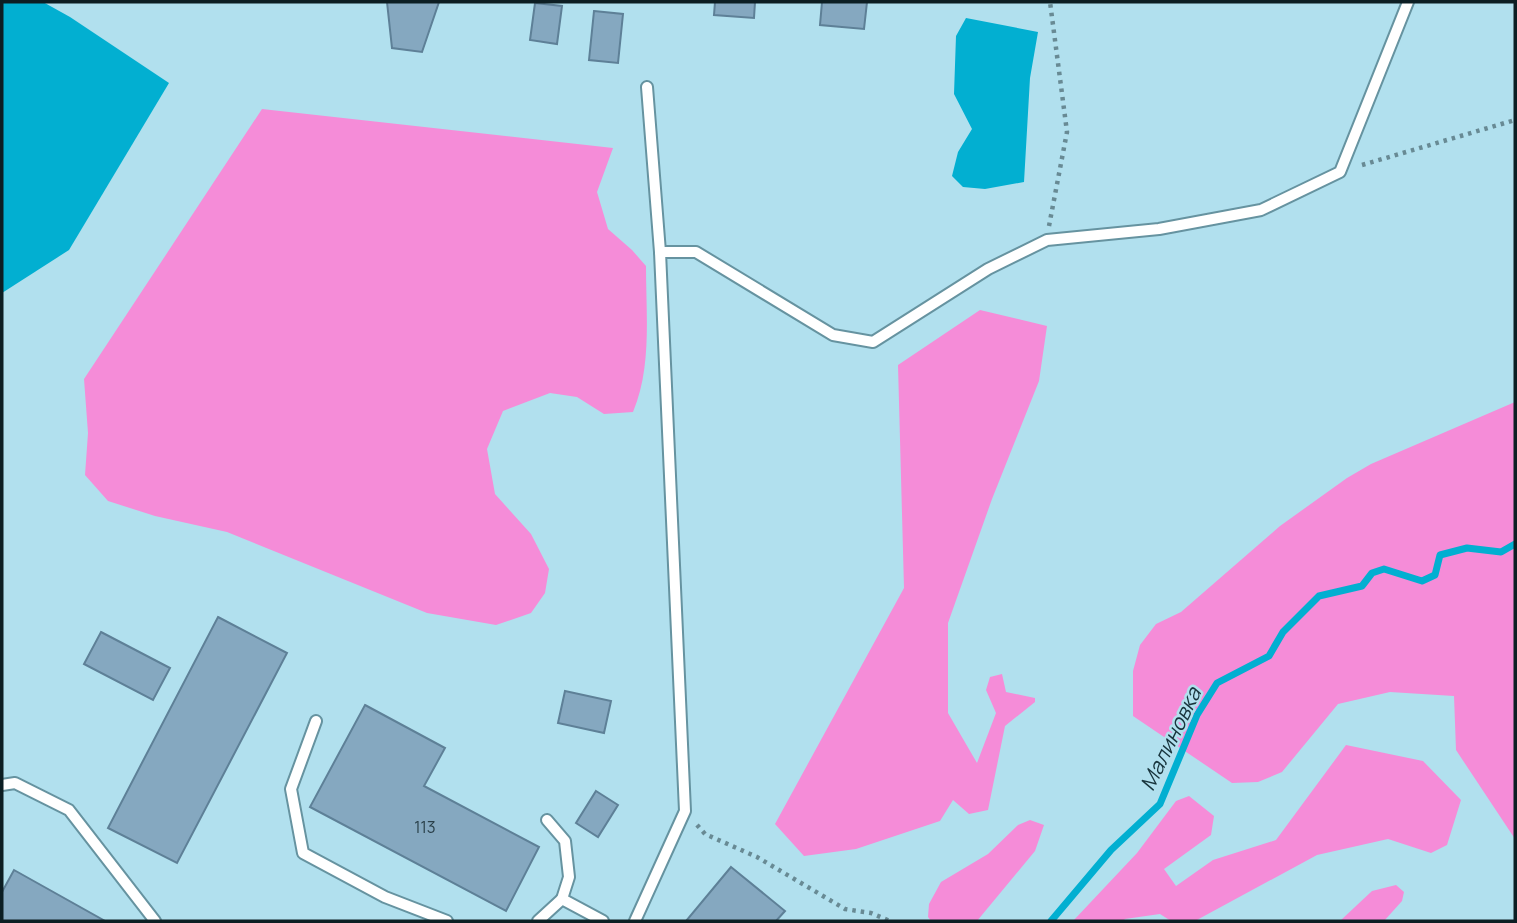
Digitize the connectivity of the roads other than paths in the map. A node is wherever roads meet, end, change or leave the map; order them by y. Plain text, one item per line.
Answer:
1 (1408, 2) edge
2 (647, 87) dead end
3 (660, 252) junction
4 (316, 721) dead end
5 (2, 785) edge
6 (547, 820) dead end
7 (562, 899) junction
8 (155, 921) edge
9 (447, 921) edge
10 (538, 921) edge
11 (603, 921) edge
12 (635, 921) edge

1 - 3 lane
2 - 3 lane
3 - 12 lane
4 - 9 lane
5 - 8 lane
6 - 7 lane
7 - 10 lane
7 - 11 lane

